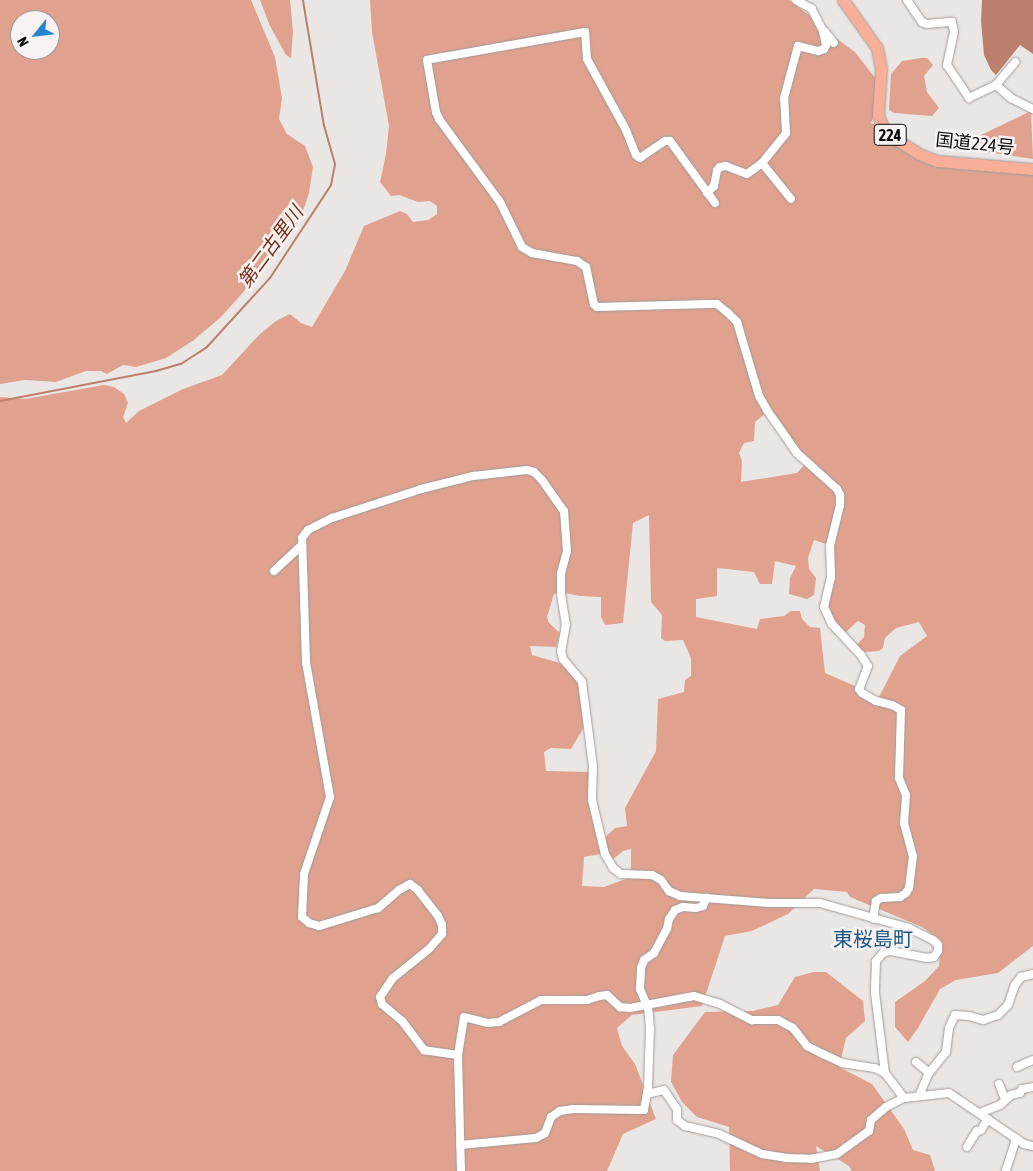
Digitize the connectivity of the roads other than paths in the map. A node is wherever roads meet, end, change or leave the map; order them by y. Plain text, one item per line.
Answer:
1 (796, 0) edge
2 (843, 0) edge
3 (907, 0) edge
4 (823, 32) junction
5 (834, 43) dead end
6 (1015, 62) dead end
7 (996, 85) junction
8 (1033, 109) edge
9 (762, 163) junction
10 (1033, 169) edge
11 (707, 193) junction
12 (791, 198) dead end
13 (715, 203) dead end
14 (301, 546) junction
15 (274, 571) dead end
16 (706, 898) junction
17 (873, 919) junction
18 (1033, 974) edge
19 (647, 1005) junction
20 (458, 1055) junction
21 (1033, 1060) edge
22 (916, 1062) dead end
23 (1017, 1067) dead end
24 (886, 1073) junction
25 (929, 1073) junction
26 (1000, 1084) dead end
27 (1033, 1087) edge
28 (647, 1094) junction
29 (919, 1096) junction
30 (904, 1098) junction
31 (1005, 1098) junction
32 (980, 1113) junction
33 (988, 1118) junction
34 (1016, 1139) junction
35 (462, 1145) junction
36 (1033, 1146) edge
37 (967, 1147) dead end
38 (463, 1168) edge
39 (1006, 1170) edge

1 - 4 street
2 - 10 highway, 国道224号 / 224
3 - 7 street
4 - 5 street
4 - 9 street
6 - 7 street
7 - 8 street
9 - 11 street
9 - 12 street
11 - 13 street
11 - 17 street
14 - 15 street
14 - 16 street
14 - 20 street
16 - 17 street
16 - 19 street
17 - 24 street
18 - 25 street
19 - 20 street
19 - 24 street
19 - 28 street
20 - 35 street
21 - 23 street
22 - 25 street
24 - 30 street
25 - 29 street
26 - 31 street
27 - 31 street
28 - 30 street
28 - 35 street
29 - 30 street
29 - 32 street
31 - 32 street
32 - 33 street
33 - 34 street
33 - 37 street
34 - 36 street
34 - 39 street
35 - 38 street

